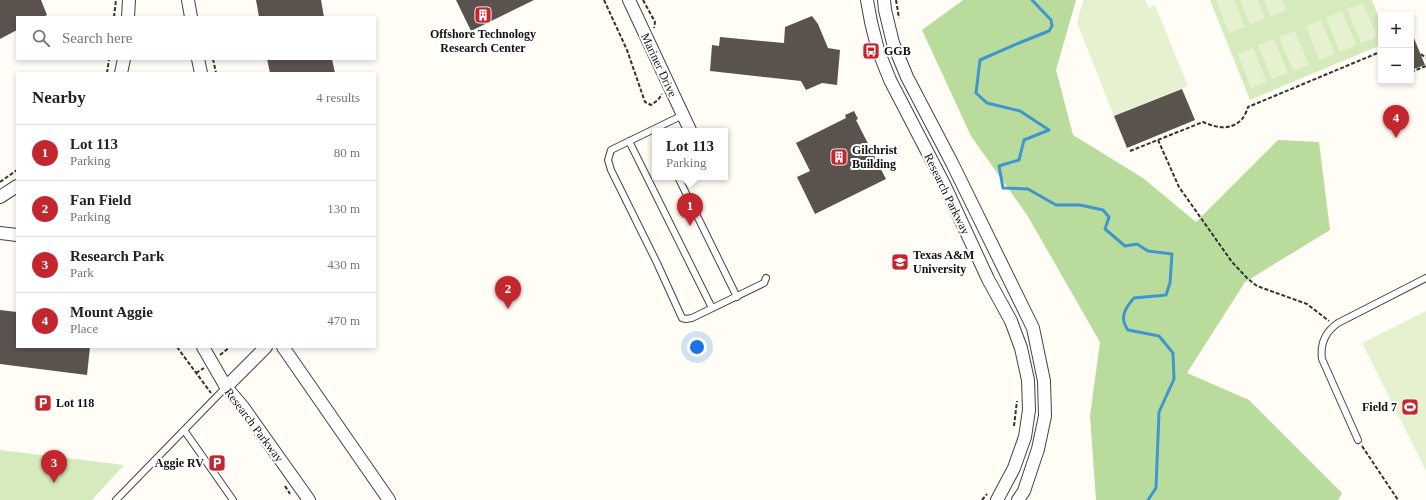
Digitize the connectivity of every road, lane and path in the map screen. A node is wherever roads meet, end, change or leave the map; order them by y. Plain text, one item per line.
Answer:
1 (116, 0) edge
2 (129, 0) edge
3 (188, 0) edge
4 (604, 0) edge
5 (629, 0) edge
6 (643, 0) edge
7 (884, 5) edge
8 (868, 6) edge
9 (114, 16) edge
10 (128, 16) edge
11 (191, 16) edge
12 (654, 31) dead end
13 (1378, 53) edge
14 (1421, 54) dead end
15 (1426, 58) edge
16 (109, 60) edge
17 (124, 60) edge
18 (198, 60) edge
19 (213, 60) edge
20 (1426, 66) edge
21 (1414, 71) edge
22 (108, 72) edge
23 (122, 72) edge
24 (201, 72) edge
25 (216, 72) edge
26 (671, 90) junction
27 (683, 115) junction
28 (659, 128) edge
29 (689, 128) edge
30 (652, 131) edge
31 (1158, 140) junction
32 (629, 141) junction
33 (1130, 151) dead end
34 (952, 163) junction
35 (936, 170) junction
36 (16, 171) edge
37 (679, 180) edge
38 (0, 182) edge
39 (16, 187) edge
40 (0, 197) edge
41 (0, 233) edge
42 (16, 235) edge
43 (766, 278) dead end
44 (1426, 278) edge
45 (737, 297) junction
46 (712, 308) junction
47 (1334, 325) junction
48 (178, 348) edge
49 (204, 348) edge
50 (265, 348) edge
51 (284, 348) edge
52 (226, 387) junction
53 (216, 397) junction
54 (1017, 398) dead end
55 (1014, 428) dead end
56 (184, 430) junction
57 (1358, 440) joint
58 (282, 482) dead end
59 (989, 490) dead end
60 (292, 495) dead end
61 (116, 500) edge
62 (233, 500) edge
63 (309, 500) edge
64 (389, 500) edge
65 (982, 500) edge
66 (997, 500) edge
67 (1018, 500) edge
68 (1398, 500) edge

1 - 9 path
2 - 10 street
3 - 11 street
4 - 26 path
5 - 26 street, Mariner Drive
6 - 12 path
7 - 8 street
7 - 34 street, Research Parkway
8 - 35 street, Research Parkway
13 - 31 path
14 - 15 path
16 - 22 path
17 - 23 street
18 - 24 street
19 - 25 path
20 - 21 path
26 - 27 street, Mariner Drive
27 - 28 lane
27 - 29 street, Mariner Drive
30 - 32 lane
31 - 33 path
31 - 47 path
32 - 46 lane
32 - 46 lane
34 - 35 street
34 - 67 street, Research Parkway
35 - 66 street, Research Parkway
36 - 38 path
37 - 45 lane
39 - 40 street
41 - 42 street
43 - 45 lane
44 - 47 lane
45 - 46 lane
47 - 57 lane
48 - 53 path
49 - 52 street, Research Parkway
50 - 52 street
51 - 64 street
52 - 53 lane
52 - 63 street, Research Parkway
53 - 56 lane
54 - 55 path
56 - 61 lane
56 - 62 lane
57 - 68 path
58 - 60 path
59 - 65 path

